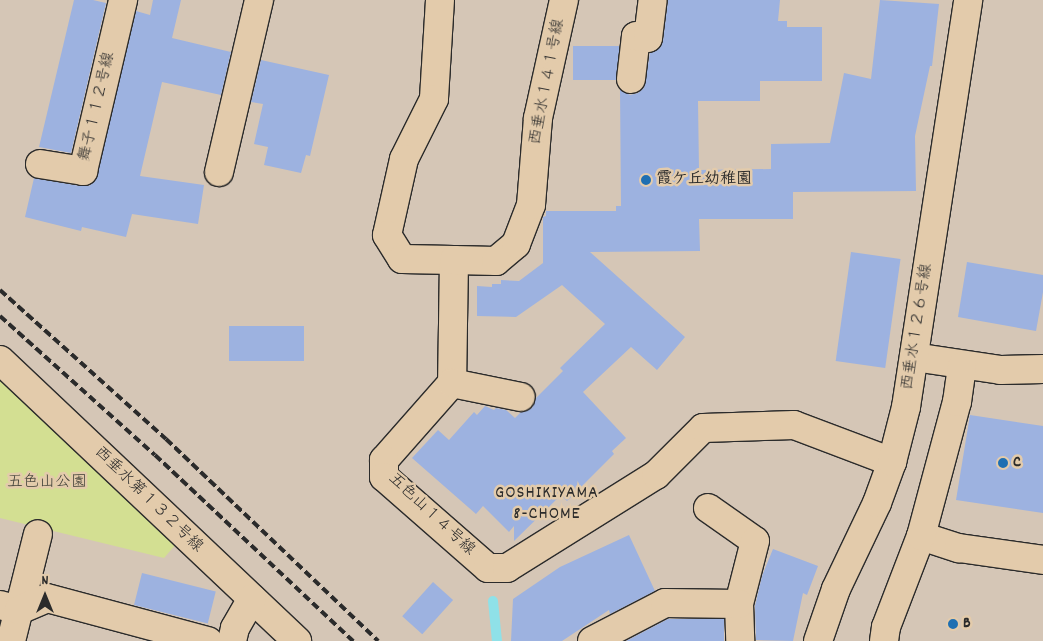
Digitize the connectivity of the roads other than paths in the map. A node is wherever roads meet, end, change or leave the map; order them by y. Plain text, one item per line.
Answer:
1 (123, 0) edge
2 (259, 0) edge
3 (440, 0) edge
4 (564, 0) edge
5 (653, 0) edge
6 (968, 0) edge
7 (631, 79) dead end
8 (40, 164) dead end
9 (219, 172) dead end
10 (454, 260) junction
11 (914, 357) junction
12 (0, 360) edge
13 (962, 366) junction
14 (1043, 369) edge
15 (452, 383) junction
16 (521, 397) dead end
17 (892, 462) junction
18 (708, 508) dead end
19 (38, 534) dead end
20 (921, 536) junction
21 (1043, 560) edge
22 (252, 598) junction
23 (739, 604) junction
24 (10, 608) edge
25 (11, 641) edge
26 (208, 641) edge
27 (232, 641) edge
28 (297, 641) edge
29 (592, 641) edge
30 (740, 641) edge
31 (818, 641) edge
32 (884, 641) edge

1 - 8 street, 舞子１１２号線
2 - 9 street
3 - 10 street
4 - 10 street, 西垂水１４１号線
5 - 7 street
6 - 11 street, 西垂水１２６号線
10 - 15 street
11 - 13 street
11 - 17 street, 西垂水１２６号線
12 - 22 street, 西垂水第１３２号線
13 - 14 street
13 - 20 street
15 - 16 street
15 - 17 street, 五色山１４号線
17 - 31 street, 西垂水１２６号線
18 - 23 street
19 - 24 street
20 - 21 street
20 - 32 street
22 - 27 street
22 - 28 street, 西垂水第１３２号線
23 - 29 street
23 - 30 street
24 - 25 street
24 - 26 street

